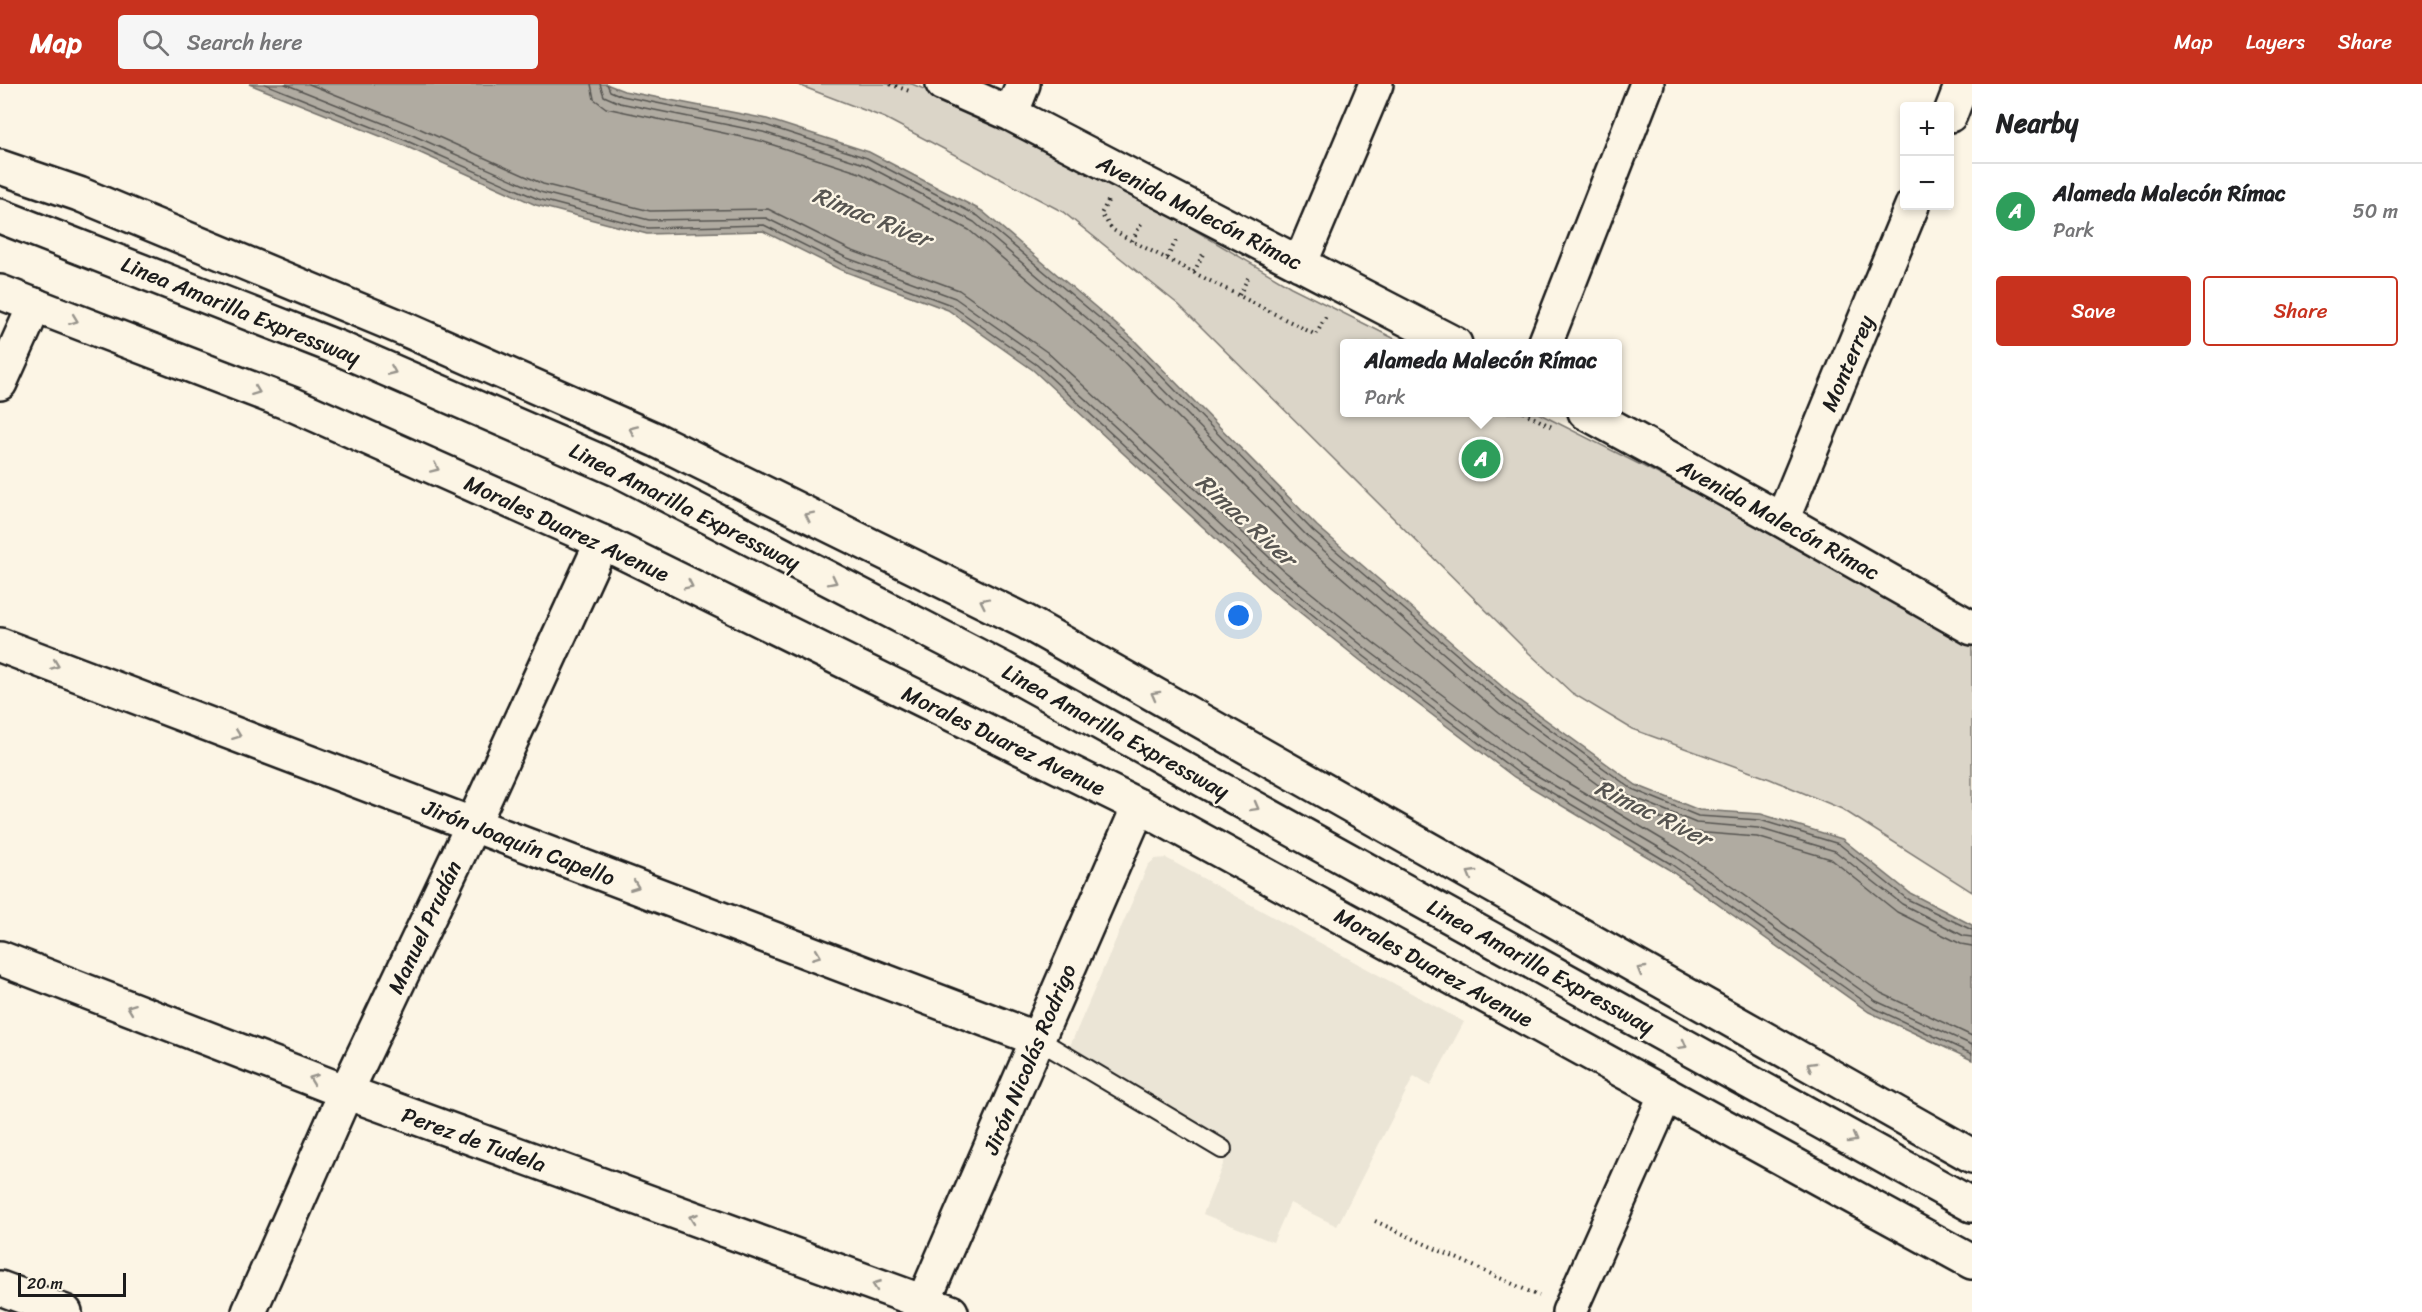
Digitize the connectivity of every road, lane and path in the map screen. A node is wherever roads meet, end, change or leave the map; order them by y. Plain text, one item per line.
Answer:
1 (1023, 84) edge
2 (1376, 84) edge
3 (1647, 84) edge
4 (1962, 84) edge
5 (964, 88) edge
6 (1954, 105) edge
7 (1011, 114) junction
8 (0, 167) edge
9 (1112, 193) dead end
10 (1910, 210) edge
11 (1147, 213) dead end
12 (0, 216) edge
13 (0, 233) edge
14 (1180, 233) dead end
15 (1132, 241) junction
16 (84, 248) junction
17 (1167, 258) junction
18 (1300, 264) junction
19 (0, 292) edge
20 (35, 304) junction
21 (1329, 311) dead end
22 (1445, 339) edge
23 (1547, 339) edge
24 (0, 383) edge
25 (1594, 417) edge
26 (1782, 520) junction
27 (602, 542) junction
28 (1972, 627) edge
29 (0, 645) edge
30 (1139, 806) junction
31 (473, 824) junction
32 (0, 958) edge
33 (1037, 1039) junction
34 (346, 1092) junction
35 (1666, 1094) junction
36 (1889, 1111) junction
37 (1972, 1139) edge
38 (1222, 1149) dead end
39 (1972, 1156) edge
40 (1972, 1205) edge
41 (1376, 1221) dead end
42 (1972, 1263) edge
43 (0, 1288) edge
44 (931, 1309) edge
45 (1569, 1311) edge
46 (65, 1312) edge
47 (249, 1312) edge

1 - 7 main road
2 - 18 main road
3 - 23 main road
4 - 6 main road
5 - 7 main road, Avenida Malecón Rímac
7 - 18 main road, Avenida Malecón Rímac
36 -> 8 main road, Linea Amarilla Expressway
9 - 15 path
10 - 26 main road, Monterrey
11 - 15 path
12 - 16 main road, Linea Amarilla Expressway
13 - 16 main road
14 - 17 path
15 - 17 path
16 -> 40 main road, Linea Amarilla Expressway
17 - 21 path
18 - 22 main road, Avenida Malecón Rímac
19 - 20 main road, Morales Duarez Avenue
20 - 24 main road
20 -> 27 main road, Morales Duarez Avenue
25 - 26 main road, Avenida Malecón Rímac
26 - 28 main road, Avenida Malecón Rímac
27 -> 30 main road, Morales Duarez Avenue
27 - 31 main road, Manuel Prudán
29 -> 31 main road, Jirón Joaquín Capello
30 - 33 main road, Jirón Nicolás Rodrigo
30 - 35 main road, Morales Duarez Avenue
31 -> 33 main road, Jirón Joaquín Capello
31 - 34 main road, Manuel Prudán
34 -> 32 main road, Perez de Tudela
33 - 38 lane
33 - 44 main road, Jirón Nicolás Rodrigo
44 -> 34 main road, Perez de Tudela
34 - 47 main road, Manuel Prudán
35 - 42 main road, Morales Duarez Avenue
35 - 45 main road
36 - 37 main road
36 - 39 main road, Linea Amarilla Expressway
41 - 45 path
43 - 46 main road

